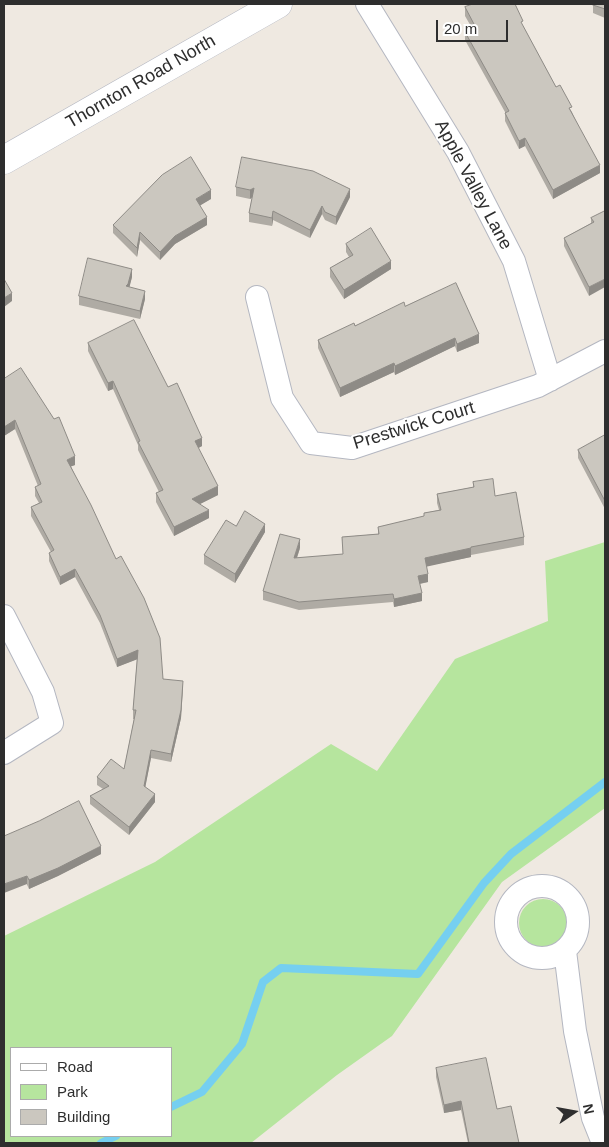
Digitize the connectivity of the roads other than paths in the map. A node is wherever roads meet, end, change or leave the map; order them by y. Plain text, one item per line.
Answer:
1 (278, 4) edge
2 (367, 4) edge
3 (4, 160) edge
4 (257, 297) dead end
5 (605, 350) edge
6 (550, 380) junction
7 (4, 616) edge
8 (4, 753) edge
9 (565, 951) dead end
10 (599, 1116) edge
11 (603, 1143) edge

1 - 3 main road, Thornton Road North
2 - 6 street, Apple Valley Lane
4 - 6 street, Prestwick Court
5 - 6 street
7 - 8 street
9 - 10 street
10 - 11 street

